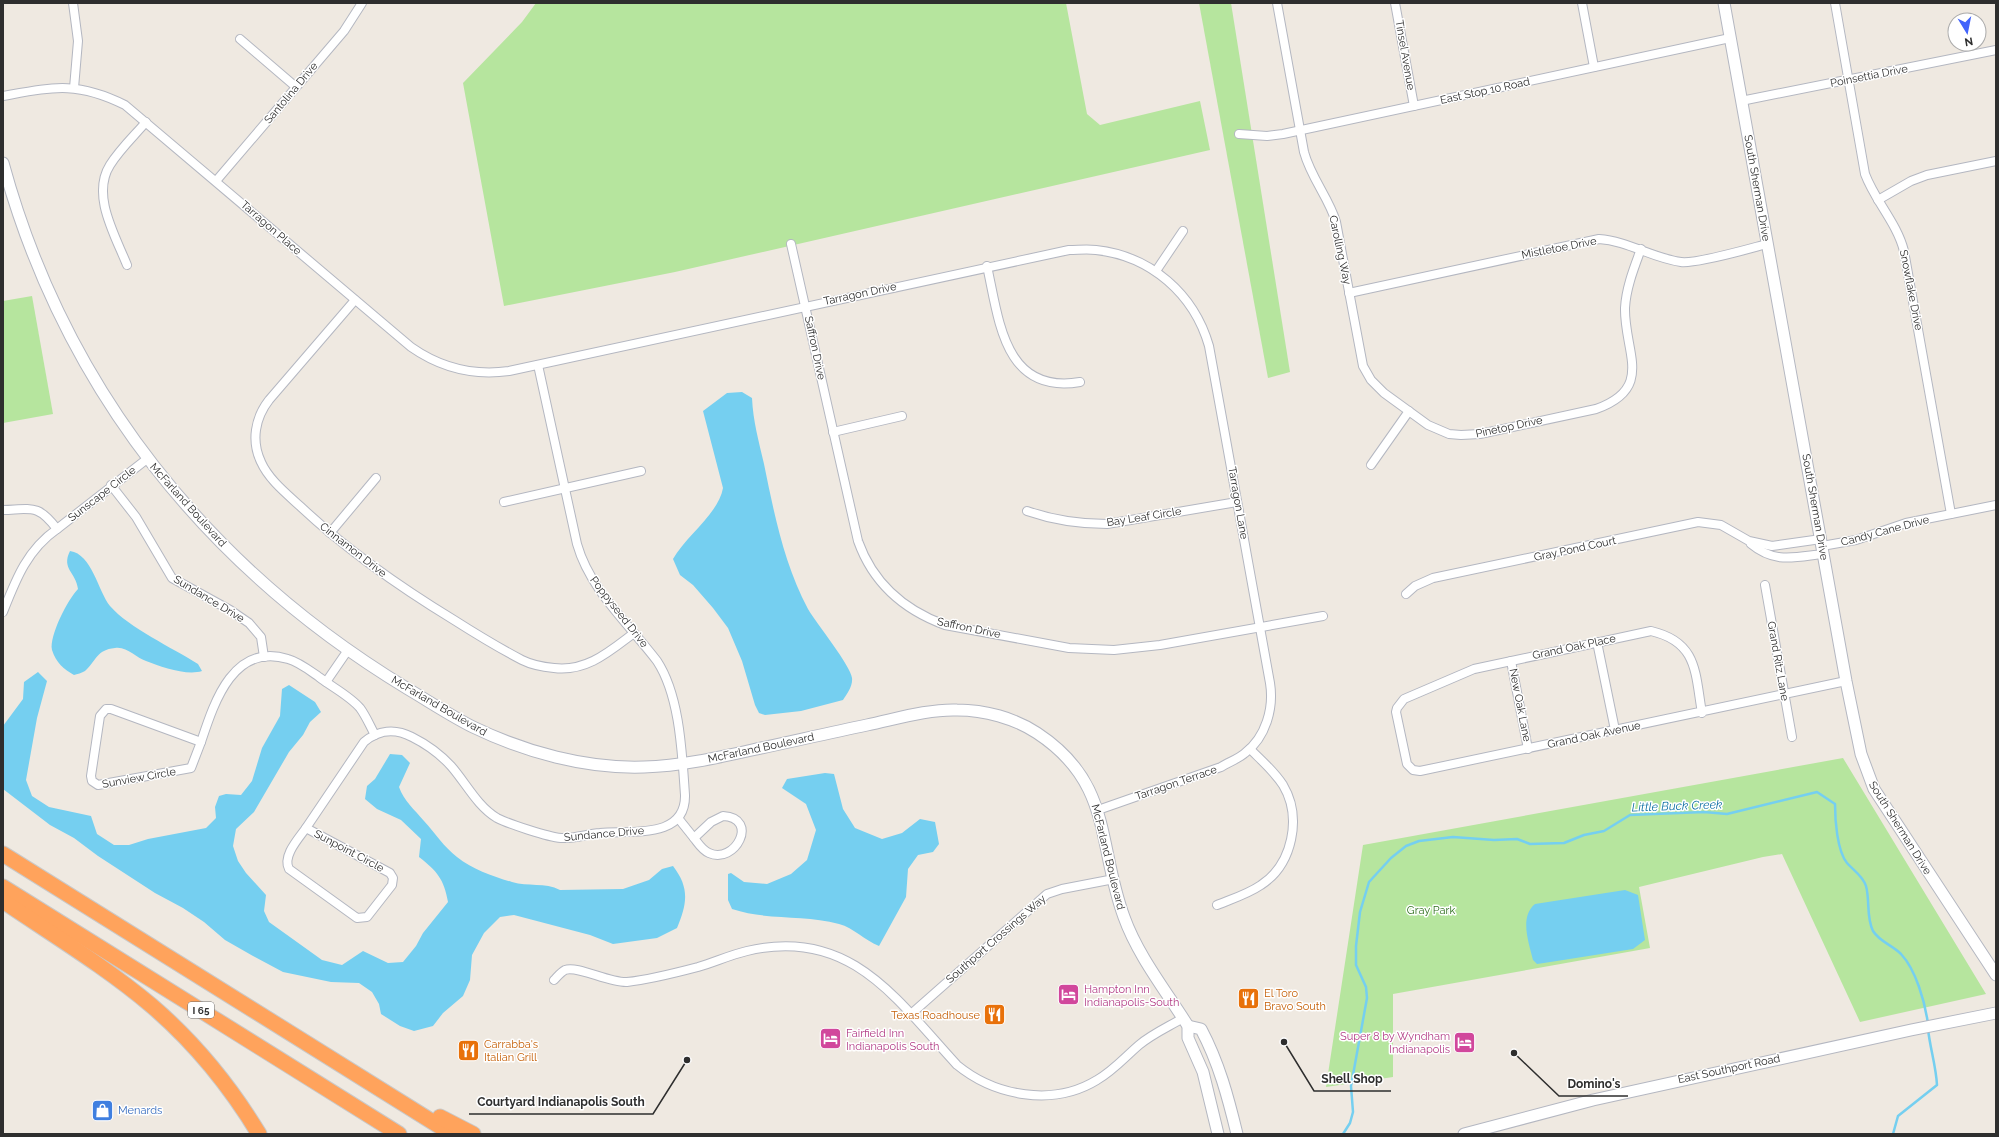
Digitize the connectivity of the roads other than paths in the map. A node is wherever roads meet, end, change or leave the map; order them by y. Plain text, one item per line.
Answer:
1 (73, 3) edge
2 (362, 3) edge
3 (1277, 3) edge
4 (1395, 3) edge
5 (1582, 3) edge
6 (1724, 3) edge
7 (1835, 3) edge
8 (1730, 38) junction
9 (240, 39) dead end
10 (1996, 50) edge
11 (1594, 67) junction
12 (1848, 80) junction
13 (296, 87) junction
14 (74, 88) junction
15 (3, 96) edge
16 (1741, 101) junction
17 (1414, 106) junction
18 (146, 122) junction
19 (1300, 130) junction
20 (1239, 134) dead end
21 (1996, 161) edge
22 (3, 163) edge
23 (216, 181) junction
24 (1878, 200) junction
25 (1183, 231) dead end
26 (791, 244) dead end
27 (1767, 244) junction
28 (1641, 249) junction
29 (126, 265) dead end
30 (987, 266) junction
31 (1156, 271) junction
32 (1349, 293) junction
33 (355, 300) junction
34 (805, 306) junction
35 (538, 365) junction
36 (1080, 382) dead end
37 (1409, 411) junction
38 (902, 416) dead end
39 (833, 432) junction
40 (147, 459) junction
41 (1371, 465) dead end
42 (641, 471) dead end
43 (376, 478) dead end
44 (111, 486) junction
45 (565, 488) junction
46 (504, 502) dead end
47 (1237, 502) junction
48 (1996, 505) edge
49 (3, 510) edge
50 (1027, 510) dead end
51 (1951, 514) junction
52 (57, 529) junction
53 (330, 533) junction
54 (1745, 538) junction
55 (1822, 546) junction
56 (1765, 585) dead end
57 (1406, 594) dead end
58 (3, 612) edge
59 (1323, 616) dead end
60 (1260, 628) junction
61 (634, 633) junction
62 (1597, 642) junction
63 (348, 650) junction
64 (264, 657) junction
65 (1511, 661) junction
66 (1846, 681) junction
67 (326, 682) junction
68 (1784, 696) junction
69 (1400, 703) joint
70 (1702, 713) junction
71 (1615, 730) junction
72 (375, 735) junction
73 (1792, 737) dead end
74 (201, 742) junction
75 (1250, 748) junction
76 (1528, 749) junction
77 (682, 764) junction
78 (1098, 810) junction
79 (678, 818) junction
80 (306, 828) junction
81 (694, 838) junction
82 (3, 854) edge
83 (1114, 879) junction
84 (3, 887) edge
85 (3, 901) edge
86 (1217, 905) dead end
87 (1996, 975) edge
88 (554, 980) dead end
89 (1996, 1013) edge
90 (911, 1014) junction
91 (1186, 1022) junction
92 (365, 1080) junction
93 (260, 1134) edge
94 (399, 1134) edge
95 (452, 1134) edge
96 (473, 1134) edge
97 (1218, 1134) edge
98 (1237, 1134) edge
99 (1464, 1134) edge

1 - 14 street
2 - 13 street, Santolina Drive
3 - 19 street, Carolling Way
4 - 17 street, Tinsel Avenue
5 - 11 street
6 - 8 street, South Sherman Drive
7 - 12 street, Snowflake Drive
8 - 11 street, East Stop 10 Road
8 - 16 street, South Sherman Drive
9 - 13 street
10 - 12 street, Poinsettia Drive
11 - 17 street, East Stop 10 Road
12 - 16 street, Poinsettia Drive
12 - 24 street, Snowflake Drive
13 - 23 street, Santolina Drive
14 - 15 street, Tarragon Place
14 - 18 street, Tarragon Place
16 - 27 street, South Sherman Drive
17 - 19 street, East Stop 10 Road
18 - 23 street, Tarragon Place
18 - 29 street
19 - 20 street, East Stop 10 Road
19 - 32 street, Carolling Way
21 - 24 street
22 - 40 street, McFarland Boulevard
23 - 33 street, Tarragon Place
24 - 51 street, Snowflake Drive
25 - 31 street
26 - 34 street, Saffron Drive
27 - 28 street, Mistletoe Drive
27 - 55 street, South Sherman Drive
28 - 32 street, Mistletoe Drive
28 - 37 street, Pinetop Drive
30 - 31 street, Tarragon Drive
30 - 34 street, Tarragon Drive
30 - 36 street
31 - 47 street, Tarragon Lane
32 - 37 street, Carolling Way
33 - 35 street, Tarragon Place
33 - 53 street, Cinnamon Drive
34 - 35 street, Tarragon Drive
34 - 39 street, Saffron Drive
35 - 45 street, Poppyseed Drive
37 - 41 street
38 - 39 street
39 - 60 street, Saffron Drive
40 - 44 street, Sunscape Circle
40 - 63 street, McFarland Boulevard
42 - 45 street
43 - 53 street
44 - 52 street, Sunscape Circle
44 - 64 street, Sundance Drive
45 - 46 street
45 - 61 street, Poppyseed Drive
47 - 50 street, Bay Leaf Circle
47 - 60 street, Tarragon Lane
48 - 51 street, Candy Cane Drive
49 - 52 street, Sunscape Circle
51 - 55 street, Candy Cane Drive
52 - 58 street, Sunscape Circle
53 - 61 street, Cinnamon Drive
54 - 55 street, Gray Pond Court
54 - 55 street, Gray Pond Court
54 - 57 street, Gray Pond Court
55 - 66 street, South Sherman Drive
56 - 68 street, Grand Ritz Lane
59 - 60 street, Saffron Drive
60 - 75 street, Tarragon Lane
61 - 77 street, Poppyseed Drive
62 - 65 street, Grand Oak Place
62 - 70 street, Grand Oak Place
62 - 71 street
63 - 67 street
63 - 77 street, McFarland Boulevard
64 - 67 street
64 - 74 street, Sunview Circle
65 - 69 street, Grand Oak Place
65 - 76 street, New Oak Lane
66 - 68 street, Grand Oak Avenue
66 - 87 street, South Sherman Drive
67 - 72 street
68 - 70 street, Grand Oak Avenue
68 - 73 street, Grand Ritz Lane
69 - 76 street, Grand Oak Avenue
70 - 71 street, Grand Oak Avenue
71 - 76 street, Grand Oak Avenue
72 - 79 street, Sundance Drive
72 - 80 street, Sunpoint Circle
74 - 74 street, Sunview Circle
75 - 78 street, Tarragon Terrace
75 - 86 street
77 - 78 street, McFarland Boulevard
77 - 79 street
78 - 83 street, McFarland Boulevard
79 - 81 street
80 - 80 street, Sunpoint Circle
81 - 81 street
82 - 92 highway, I 65
83 - 90 street, Southport Crossings Way
83 - 91 street, McFarland Boulevard
84 - 94 highway, I 65
85 - 93 highway
88 - 90 street
89 - 99 street, East Southport Road
90 - 91 street
91 - 97 street, McFarland Boulevard
91 - 98 street, McFarland Boulevard
92 - 95 highway, I 65
92 - 96 highway

